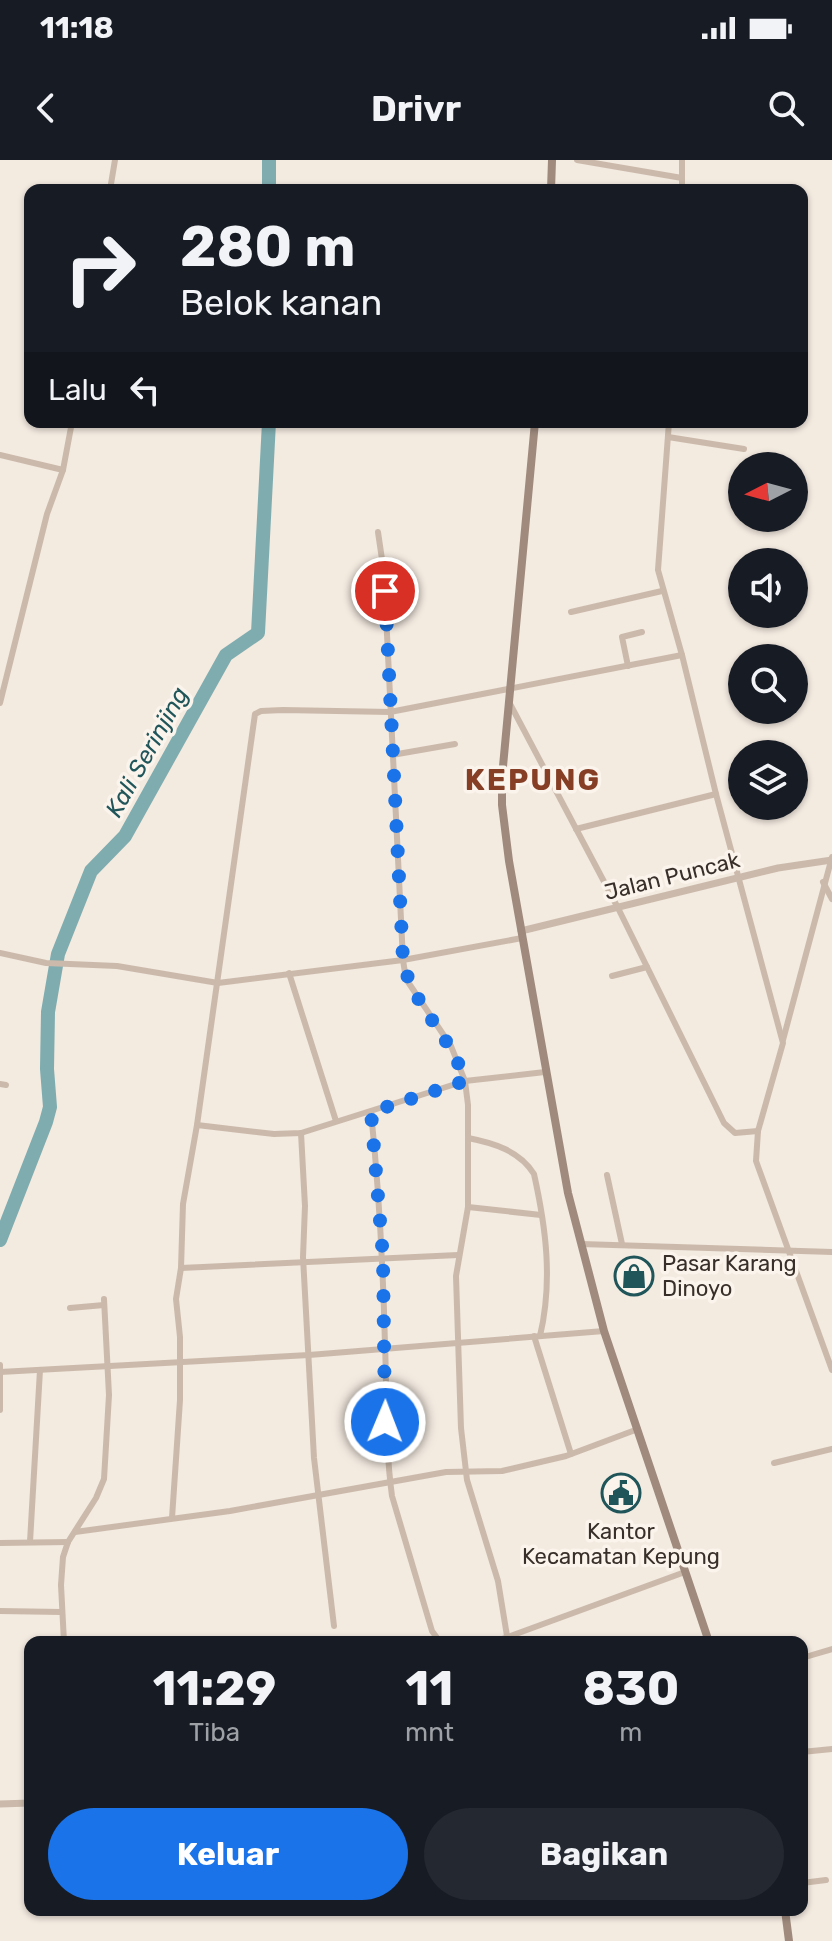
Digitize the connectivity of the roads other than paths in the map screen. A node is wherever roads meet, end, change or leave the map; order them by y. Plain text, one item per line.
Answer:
1 (115, 160) edge
2 (552, 160) edge
3 (577, 160) edge
4 (682, 160) edge
5 (682, 178) junction
6 (111, 184) edge
7 (551, 184) edge
8 (682, 184) edge
9 (71, 428) edge
10 (534, 428) edge
11 (669, 428) edge
12 (668, 437) junction
13 (744, 449) dead end
14 (0, 455) edge
15 (63, 470) junction
16 (378, 532) dead end
17 (662, 591) junction
18 (571, 612) dead end
19 (642, 632) dead end
20 (682, 655) junction
21 (628, 666) junction
22 (509, 690) junction
23 (508, 701) junction
24 (0, 703) edge
25 (393, 711) junction
26 (455, 744) dead end
27 (397, 755) junction
28 (716, 794) junction
29 (576, 829) junction
30 (832, 859) edge
31 (739, 878) junction
32 (823, 882) junction
33 (832, 899) edge
34 (618, 908) junction
35 (522, 935) junction
36 (0, 953) edge
37 (408, 959) junction
38 (647, 967) junction
39 (289, 973) junction
40 (612, 976) dead end
41 (212, 983) junction
42 (783, 1043) junction
43 (545, 1072) junction
44 (465, 1081) junction
45 (371, 1112) junction
46 (336, 1121) junction
47 (197, 1125) junction
48 (758, 1131) junction
49 (301, 1133) junction
50 (468, 1138) junction
51 (607, 1175) dead end
52 (468, 1207) junction
53 (541, 1215) junction
54 (581, 1244) junction
55 (622, 1244) junction
56 (790, 1250) junction
57 (832, 1252) edge
58 (458, 1255) junction
59 (383, 1257) junction
60 (303, 1261) junction
61 (181, 1268) junction
62 (70, 1308) dead end
63 (604, 1331) junction
64 (537, 1336) junction
65 (458, 1341) junction
66 (385, 1347) junction
67 (309, 1355) junction
68 (181, 1362) junction
69 (0, 1365) edge
70 (107, 1365) junction
71 (40, 1370) junction
72 (832, 1370) edge
73 (0, 1372) edge
74 (0, 1410) edge
75 (638, 1429) junction
76 (832, 1449) edge
77 (571, 1454) junction
78 (774, 1463) dead end
79 (466, 1472) junction
80 (390, 1482) junction
81 (318, 1494) junction
82 (172, 1518) junction
83 (75, 1532) junction
84 (30, 1542) junction
85 (68, 1542) junction
86 (0, 1543) edge
87 (685, 1572) junction
88 (0, 1611) edge
89 (61, 1612) junction
90 (334, 1626) dead end
91 (63, 1636) edge
92 (436, 1636) edge
93 (507, 1636) edge
94 (516, 1636) edge
95 (707, 1636) edge
96 (832, 1649) edge
97 (808, 1656) edge
98 (832, 1749) edge
99 (808, 1751) edge
100 (24, 1803) edge
101 (0, 1804) edge
102 (826, 1880) dead end
103 (808, 1882) edge
104 (786, 1916) edge
105 (789, 1941) edge

1 - 6 street
2 - 7 main road
3 - 5 street
4 - 5 street
5 - 8 street
9 - 15 street
10 - 22 main road
11 - 12 street
12 - 13 street
12 - 17 street
14 - 15 street
15 - 24 street
16 - 25 street
17 - 18 street
17 - 20 street
19 - 21 street
20 - 21 street
20 - 28 street
21 - 22 street
22 - 23 main road
22 - 25 street
23 - 29 street
23 - 35 main road
25 - 27 street
25 - 41 street
26 - 27 street
27 - 37 street
28 - 29 street
28 - 31 street
29 - 34 street
30 - 31 street, Jalan Puncak
30 - 32 street
31 - 34 street, Jalan Puncak
31 - 42 street
32 - 33 street
32 - 42 street
34 - 35 street, Jalan Puncak
34 - 38 street
35 - 37 street
35 - 43 main road
36 - 41 street
37 - 39 street
37 - 44 street
38 - 40 street
38 - 48 street
39 - 41 street
39 - 46 street
41 - 47 street
42 - 48 street
43 - 44 street
43 - 54 main road
44 - 45 street
44 - 50 street
45 - 46 street
45 - 59 street
46 - 49 street
47 - 49 street
47 - 61 street
48 - 56 street
49 - 60 street
50 - 52 street
50 - 53 street
51 - 55 street
52 - 53 street
52 - 58 street
53 - 64 street
54 - 55 street
54 - 63 main road
55 - 56 street
56 - 57 street
56 - 72 street
58 - 59 street
58 - 65 street
59 - 60 street
59 - 66 street
60 - 61 street
60 - 67 street
61 - 68 street
62 - 70 street
63 - 64 street
63 - 75 main road
64 - 65 street
64 - 77 street
65 - 66 street
65 - 79 street
66 - 67 street
66 - 80 street
67 - 68 street
67 - 81 street
68 - 70 street
68 - 82 street
69 - 73 street
70 - 71 street
70 - 83 street
71 - 73 street
71 - 84 street
73 - 74 street
75 - 77 street
75 - 87 main road
76 - 78 street
77 - 79 street
79 - 80 street
79 - 93 street
80 - 81 street
80 - 92 street
81 - 82 street
81 - 90 street
82 - 83 street
83 - 85 street
84 - 85 street
84 - 86 street
85 - 89 street
87 - 94 street
87 - 95 main road
88 - 89 street
89 - 91 street
96 - 97 street
98 - 99 street
100 - 101 street
102 - 103 street
104 - 105 main road

